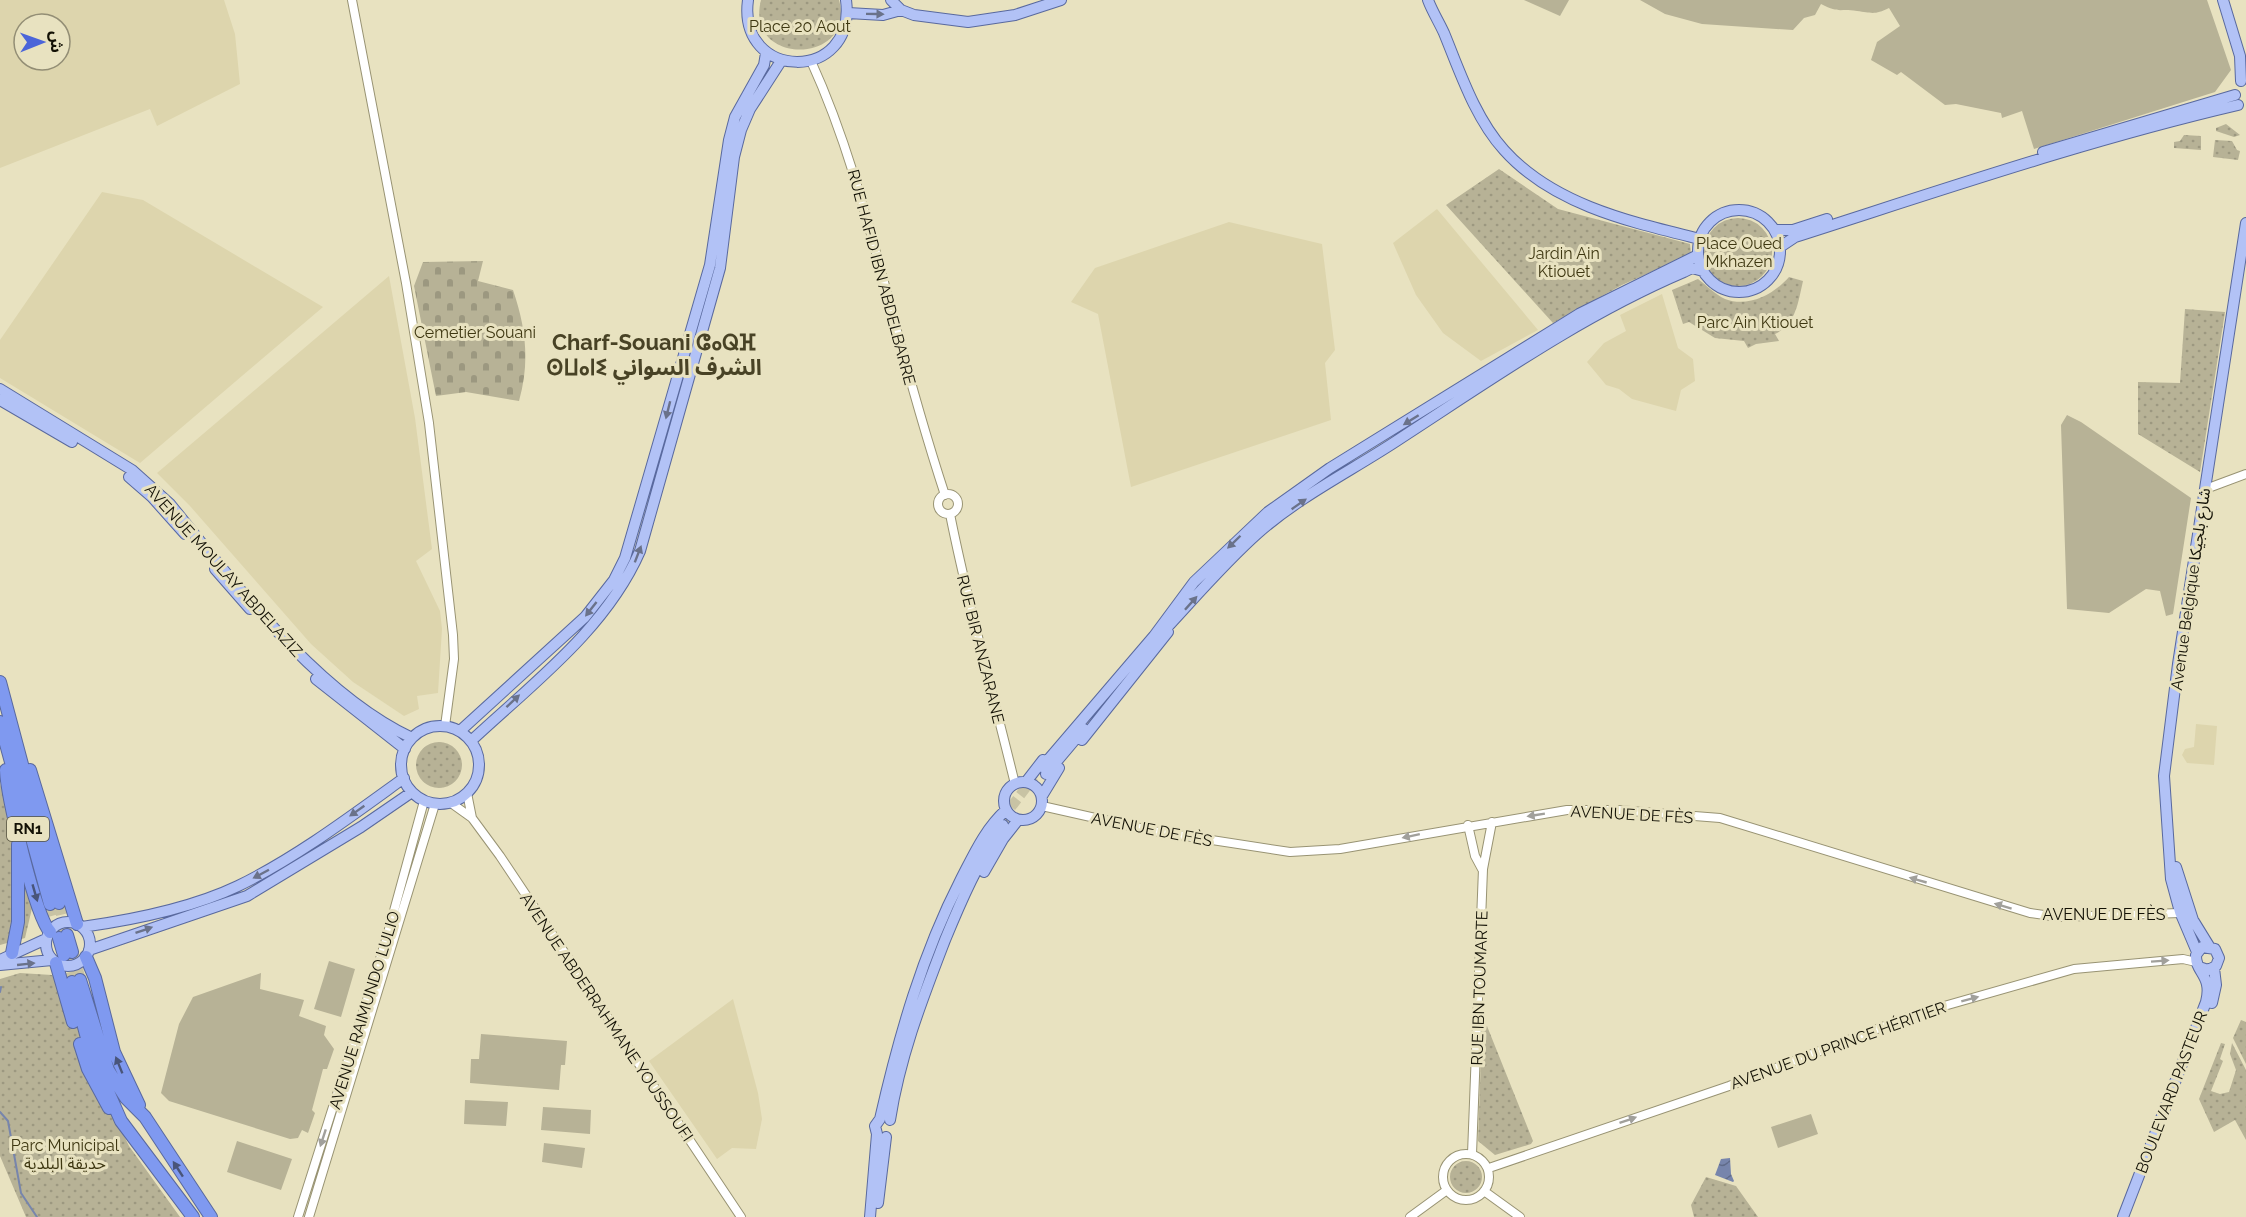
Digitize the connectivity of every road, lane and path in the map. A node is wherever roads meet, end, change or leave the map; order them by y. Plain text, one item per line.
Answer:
1 (352, 0) edge
2 (748, 0) edge
3 (846, 0) edge
4 (891, 0) edge
5 (1061, 0) edge
6 (1428, 0) edge
7 (2223, 0) edge
8 (902, 10) junction
9 (848, 13) junction
10 (766, 52) junction
11 (2243, 60) edge
12 (781, 61) junction
13 (811, 61) junction
14 (2243, 79) edge
15 (2240, 104) edge
16 (2246, 223) edge
17 (1776, 230) junction
18 (1700, 239) junction
19 (1780, 247) junction
20 (1698, 255) junction
21 (2246, 270) edge
22 (1703, 271) junction
23 (0, 389) edge
24 (0, 399) edge
25 (94, 451) junction
26 (2246, 474) edge
27 (2211, 487) junction
28 (945, 495) junction
29 (950, 514) junction
30 (230, 581) junction
31 (1171, 620) junction
32 (0, 682) edge
33 (0, 722) edge
34 (445, 726) junction
35 (460, 732) junction
36 (412, 738) junction
37 (471, 741) junction
38 (405, 749) junction
39 (13, 753) junction
40 (1044, 771) tunnel mouth
41 (404, 778) junction
42 (1020, 783) junction
43 (412, 792) junction
44 (467, 793) junction
45 (1042, 801) junction
46 (429, 802) junction
47 (451, 803) junction
48 (1006, 810) junction
49 (472, 818) junction
50 (1018, 820) junction
51 (1492, 822) junction
52 (1000, 825) tunnel mouth
53 (1468, 825) junction
54 (18, 834) junction
55 (1483, 869) junction
56 (54, 904) tunnel mouth
57 (2180, 913) junction
58 (2193, 920) junction
59 (80, 926) junction
60 (56, 936) junction
61 (941, 937) junction
62 (2209, 946) junction
63 (12, 954) junction
64 (88, 954) junction
65 (61, 958) junction
66 (0, 960) edge
67 (2197, 960) junction
68 (0, 965) edge
69 (2214, 968) junction
70 (145, 1117) junction
71 (885, 1120) junction
72 (122, 1121) junction
73 (882, 1136) junction
74 (1472, 1154) junction
75 (1489, 1168) junction
76 (1447, 1190) junction
77 (1484, 1191) junction
78 (193, 1217) edge
79 (211, 1217) edge
80 (298, 1217) edge
81 (309, 1217) edge
82 (741, 1217) edge
83 (870, 1217) edge
84 (877, 1217) edge
85 (1410, 1217) edge
86 (1521, 1217) edge
87 (2123, 1217) edge
88 (2129, 1217) edge

1 - 34 street
2 - 10 main road
3 - 9 main road
4 - 8 main road
5 - 8 main road
6 - 18 main road
7 - 11 main road
9 -> 8 main road
9 - 13 main road
10 - 12 main road
10 -> 35 main road
11 - 14 main road
12 - 13 main road
37 -> 12 main road
13 - 28 street, RUE HAFID IBN ABDELBARRE
14 - 15 main road
15 - 17 main road
15 - 19 main road
16 - 57 main road, Avenue Belgique شارع بلجيكا
17 - 18 main road
17 - 19 main road
18 - 20 main road
19 - 22 main road
20 - 22 main road
20 -> 31 main road
21 - 27 main road, Avenue Belgique شارع بلجيكا
31 -> 22 main road
23 - 25 main road, AVENUE MOULAY ABDELAZIZ
24 - 25 main road, AVENUE MOULAY ABDELAZIZ
25 - 30 main road, AVENUE MOULAY ABDELAZIZ
26 - 27 street
27 - 58 main road, Avenue Belgique شارع بلجيكا
28 - 29 street, RUE HAFID IBN ABDELBARRE
28 - 29 street, RUE HAFID IBN ABDELBARRE
29 - 42 street, RUE BIR ANZARANE
30 - 36 main road, AVENUE MOULAY ABDELAZIZ
30 - 38 main road, AVENUE MOULAY ABDELAZIZ
31 - 40 main road
31 - 42 main road
31 - 45 main road
32 - 39 highway, RN1
33 - 39 highway, RN1
34 - 35 main road
34 - 36 main road
35 - 37 main road
36 - 38 main road
37 - 44 main road
38 - 41 main road
39 - 54 highway
39 - 56 highway, RN1
39 - 59 highway
41 - 43 main road
41 -> 59 main road
42 - 45 main road
42 - 48 main road
43 - 46 main road
64 -> 43 main road
44 - 47 main road
44 - 49 street, AVENUE ABDERRAHMANE YOUSSOUFI
45 - 50 main road
53 -> 45 street, AVENUE DE FÈS
46 - 47 main road
46 -> 80 street, AVENUE RAIMUNDO LULIO
46 - 81 street, AVENUE RAIMUNDO LULIO
47 - 49 street, AVENUE ABDERRAHMANE YOUSSOUFI
48 - 50 main road
48 - 61 main road
49 - 82 street, AVENUE ABDERRAHMANE YOUSSOUFI
50 - 61 main road
51 - 53 street, AVENUE DE FÈS
51 - 55 street, RUE IBN TOUMARTE
57 -> 51 street, AVENUE DE FÈS
52 - 61 main road
53 - 55 street
54 -> 60 highway
54 - 63 highway
55 - 74 street, RUE IBN TOUMARTE
57 - 58 main road
57 - 67 main road, Avenue Belgique شارع بلجيكا
58 - 62 main road, Avenue Belgique شارع بلجيكا
59 - 60 main road
59 - 64 main road
60 - 63 main road
60 - 65 highway
61 - 71 main road
62 - 67 main road
62 - 69 main road, BOULEVARD PASTEUR
63 - 66 main road
64 - 65 main road
70 -> 64 highway
68 -> 65 main road
65 - 72 highway
67 - 69 main road
75 -> 67 street, AVENUE DU PRINCE HÉRITIER
67 - 87 main road, BOULEVARD PASTEUR
69 - 88 main road, BOULEVARD PASTEUR
70 - 72 highway
79 -> 70 highway
71 - 73 main road
71 - 73 main road
72 - 78 highway
73 - 83 main road
73 - 84 main road
74 - 75 street
74 - 76 street
75 - 77 street
76 - 77 street
76 - 85 street
77 - 86 street

